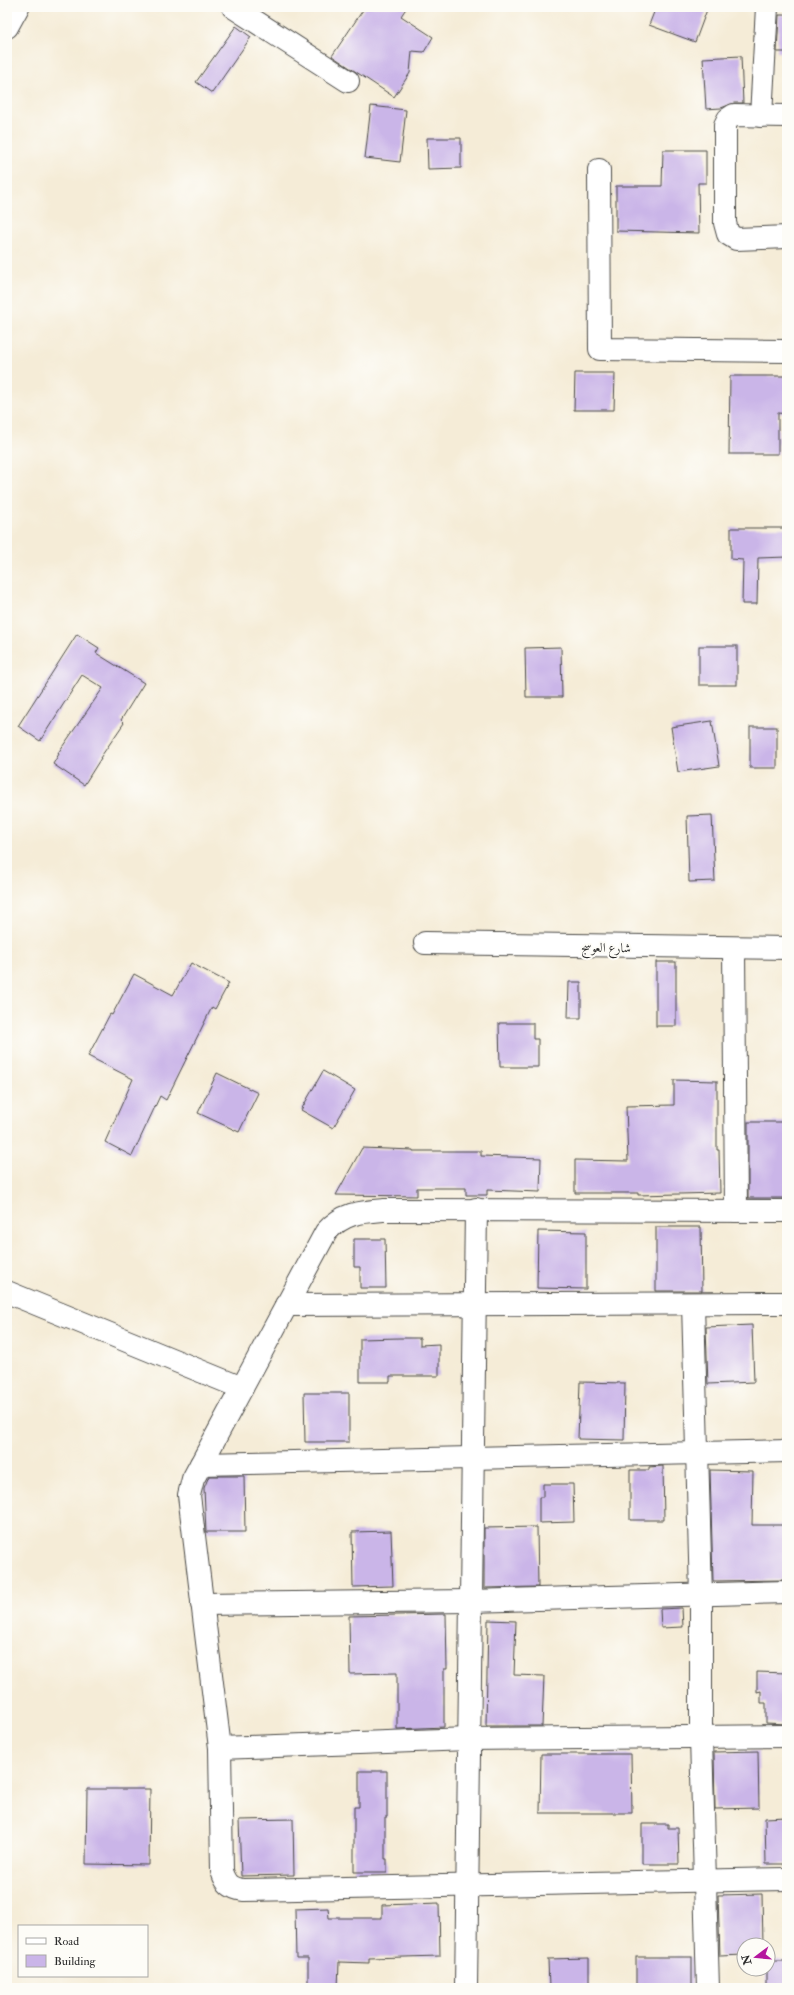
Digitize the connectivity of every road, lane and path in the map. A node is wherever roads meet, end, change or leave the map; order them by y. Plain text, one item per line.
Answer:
1 (18, 7) edge
2 (233, 7) edge
3 (767, 7) edge
4 (7, 26) edge
5 (348, 81) dead end
6 (761, 116) junction
7 (787, 116) edge
8 (599, 170) dead end
9 (787, 237) edge
10 (787, 351) edge
11 (425, 943) dead end
12 (734, 948) junction
13 (787, 948) edge
14 (476, 1209) junction
15 (736, 1211) junction
16 (787, 1211) edge
17 (7, 1292) edge
18 (787, 1303) edge
19 (474, 1304) junction
20 (693, 1304) junction
21 (286, 1305) junction
22 (242, 1388) junction
23 (787, 1451) edge
24 (696, 1453) junction
25 (473, 1458) junction
26 (201, 1464) junction
27 (787, 1592) edge
28 (701, 1595) junction
29 (471, 1601) junction
30 (202, 1604) junction
31 (787, 1736) edge
32 (701, 1738) junction
33 (469, 1739) junction
34 (220, 1748) junction
35 (787, 1879) edge
36 (704, 1880) junction
37 (467, 1885) junction
38 (466, 1988) edge
39 (708, 1988) edge

1 - 4 street
2 - 5 street
3 - 6 street
6 - 7 street
6 - 9 street
8 - 10 street
11 - 12 street, شارع العوسج
12 - 13 street, شارع العوسج
12 - 15 street
14 - 15 street
14 - 19 street
14 - 21 street
15 - 16 street
17 - 22 street
18 - 20 street
19 - 20 street
19 - 21 street
19 - 25 street
20 - 24 street
21 - 22 street
22 - 26 street
23 - 24 street
24 - 25 street
24 - 28 street
25 - 26 street
25 - 29 street
26 - 30 street
27 - 28 street
28 - 29 street
28 - 32 street
29 - 30 street
29 - 33 street
30 - 34 street
31 - 32 street
32 - 33 street
32 - 36 street
33 - 34 street
33 - 37 street
34 - 37 street
35 - 36 street
36 - 37 street
36 - 39 street
37 - 38 street

